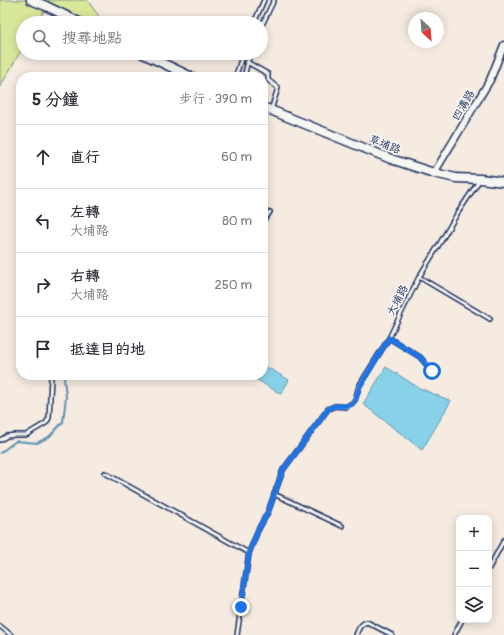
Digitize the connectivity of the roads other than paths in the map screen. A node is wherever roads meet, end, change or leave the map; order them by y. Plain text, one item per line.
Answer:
1 (31, 0) edge
2 (264, 0) edge
3 (274, 0) edge
4 (67, 16) edge
5 (257, 16) edge
6 (266, 16) edge
7 (504, 45) edge
8 (156, 60) edge
9 (241, 60) edge
10 (247, 62) joint
11 (181, 72) edge
12 (237, 72) edge
13 (245, 72) edge
14 (264, 72) edge
15 (268, 80) edge
16 (268, 107) edge
17 (268, 109) edge
18 (434, 173) junction
19 (480, 179) junction
20 (504, 182) edge
21 (270, 212) dead end
22 (268, 215) edge
23 (419, 277) junction
24 (490, 319) dead end
25 (389, 338) junction
26 (432, 371) dead end
27 (51, 380) edge
28 (0, 440) edge
29 (105, 474) dead end
30 (274, 494) junction
31 (342, 526) dead end
32 (504, 540) edge
33 (249, 553) junction
34 (492, 562) edge
35 (460, 623) edge
36 (0, 626) edge
37 (11, 635) edge
38 (237, 635) edge
39 (356, 635) edge
40 (392, 635) edge
41 (454, 635) edge

1 - 4 street
2 - 5 lane
3 - 6 lane
7 - 18 street, 四溝路
8 - 11 street
9 - 12 lane
10 - 13 lane
10 - 14 lane
15 - 16 lane
17 - 18 street, 草埔路
18 - 19 street, 草埔路
19 - 20 street, 草埔路
19 - 23 lane, 大埔路
21 - 22 lane
23 - 24 lane
23 - 25 lane, 大埔路
25 - 26 lane
25 - 30 lane, 大埔路
27 - 28 lane
29 - 33 lane
30 - 31 lane
30 - 33 lane, 大埔路
32 - 34 lane
33 - 38 lane, 大埔路
35 - 41 lane
36 - 37 lane
39 - 40 lane

